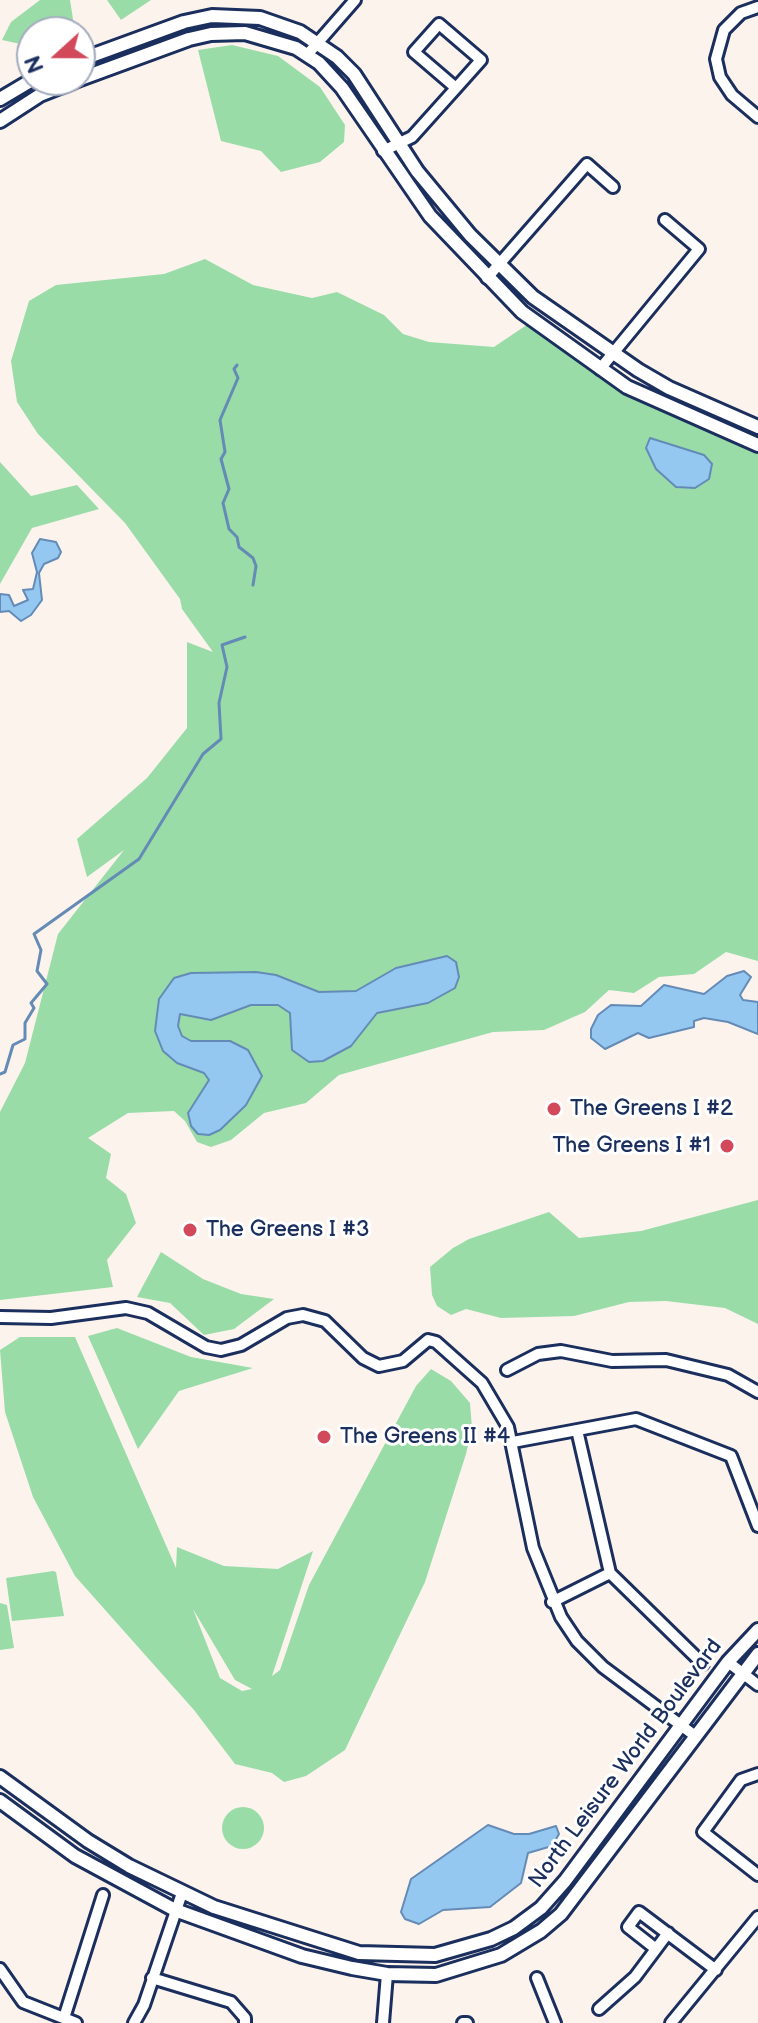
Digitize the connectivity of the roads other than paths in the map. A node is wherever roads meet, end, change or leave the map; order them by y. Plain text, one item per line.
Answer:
1 (355, 0) edge
2 (758, 7) edge
3 (318, 42) junction
4 (96, 54) edge
5 (307, 55) junction
6 (96, 74) edge
7 (456, 88) junction
8 (38, 96) edge
9 (758, 117) edge
10 (0, 121) edge
11 (399, 144) junction
12 (383, 151) junction
13 (613, 187) dead end
14 (665, 220) dead end
15 (499, 264) junction
16 (487, 278) junction
17 (612, 354) junction
18 (600, 369) junction
19 (756, 423) edge
20 (743, 439) junction
21 (758, 445) edge
22 (0, 1317) edge
23 (507, 1370) dead end
24 (758, 1392) edge
25 (577, 1430) junction
26 (513, 1442) junction
27 (758, 1526) edge
28 (610, 1573) junction
29 (552, 1602) junction
30 (758, 1630) edge
31 (758, 1654) edge
32 (728, 1662) junction
33 (703, 1664) dead end
34 (743, 1674) junction
35 (758, 1685) edge
36 (681, 1727) junction
37 (694, 1735) junction
38 (758, 1774) edge
39 (0, 1777) edge
40 (0, 1801) edge
41 (758, 1875) edge
42 (182, 1893) junction
43 (103, 1895) dead end
44 (175, 1910) junction
45 (756, 1924) edge
46 (668, 1933) junction
47 (656, 1949) junction
48 (716, 1970) junction
49 (1, 1973) edge
50 (387, 1974) junction
51 (152, 1978) junction
52 (537, 1978) dead end
53 (599, 2009) dead end
54 (64, 2018) junction
55 (76, 2023) edge
56 (134, 2023) edge
57 (245, 2023) edge
58 (383, 2023) edge
59 (555, 2023) edge
60 (671, 2023) edge

1 - 3 street
2 - 9 street
3 - 4 street
3 - 5 street
3 - 11 street
5 - 6 street
5 - 12 street
7 - 7 street
7 - 11 street
8 - 10 street
11 - 12 street
11 - 15 street
12 - 16 street
13 - 15 street
14 - 17 street
15 - 16 street
15 - 17 street
16 - 18 street
17 - 18 street
17 - 19 street
18 - 20 street
19 - 20 street
20 - 21 street
22 - 26 street
23 - 24 street
25 - 26 street
25 - 27 street
25 - 28 street
26 - 29 street
28 - 29 street
28 - 33 street
29 - 36 street
30 - 32 street, North Leisure World Boulevard
31 - 34 street, North Leisure World Boulevard
32 - 34 street
32 - 36 street, North Leisure World Boulevard
34 - 35 street
34 - 37 street, North Leisure World Boulevard
36 - 37 street
36 - 42 street, North Leisure World Boulevard
37 - 50 street, North Leisure World Boulevard
38 - 41 street
39 - 42 street, North Leisure World Boulevard
40 - 44 street, North Leisure World Boulevard
42 - 44 street
43 - 54 street
44 - 50 street, North Leisure World Boulevard
44 - 51 street
45 - 48 street
46 - 47 street
46 - 47 street
46 - 48 street
47 - 53 street
48 - 60 street
49 - 54 street
50 - 58 street
51 - 56 street
51 - 57 street
52 - 59 street
54 - 55 street

